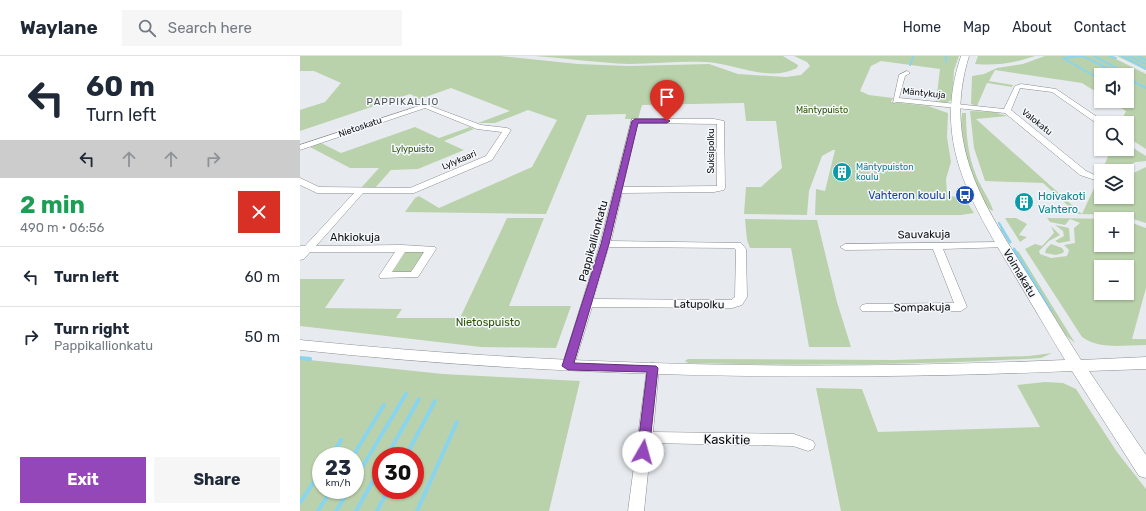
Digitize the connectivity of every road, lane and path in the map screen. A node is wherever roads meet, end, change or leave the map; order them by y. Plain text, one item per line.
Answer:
1 (965, 56) edge
2 (907, 73) dead end
3 (956, 106) junction
4 (421, 107) joint
5 (1007, 111) junction
6 (1094, 118) edge
7 (635, 121) joint
8 (300, 148) edge
9 (1094, 177) edge
10 (300, 181) edge
11 (361, 190) junction
12 (619, 190) junction
13 (605, 244) junction
14 (1003, 245) junction
15 (936, 246) junction
16 (845, 247) dead end
17 (402, 248) dead end
18 (304, 249) edge
19 (300, 258) edge
20 (588, 303) junction
21 (866, 308) dead end
22 (300, 345) edge
23 (1146, 363) edge
24 (1076, 365) junction
25 (568, 366) junction
26 (653, 368) junction
27 (645, 437) junction
28 (808, 445) dead end
29 (1146, 470) edge
30 (636, 511) edge

1 - 3 street, Voimakatu
2 - 3 street, Mäntykuja
3 - 5 street, Valokatu
3 - 14 street, Voimakatu
4 - 8 street, Nietoskatu
4 - 11 street, Lylykaari
5 - 6 street
5 - 9 street, Valokatu
7 - 12 street, Pappikallionkatu
7 - 12 street, Suksipolku
10 - 11 street
11 - 18 street
12 - 13 street, Pappikallionkatu
13 - 20 street, Pappikallionkatu
13 - 20 street, Latupolku
14 - 15 street, Sauvakuja
14 - 24 street, Voimakatu
15 - 16 street, Sauvakuja
15 - 21 street, Sompakuja
17 - 18 street, Ahkiokuja
18 - 19 street
20 - 25 street, Pappikallionkatu
22 - 25 street
23 - 24 street
24 - 26 street
24 - 29 street, Voimakatu
25 - 26 street
26 - 27 street
27 - 28 street, Kaskitie
27 - 30 street

